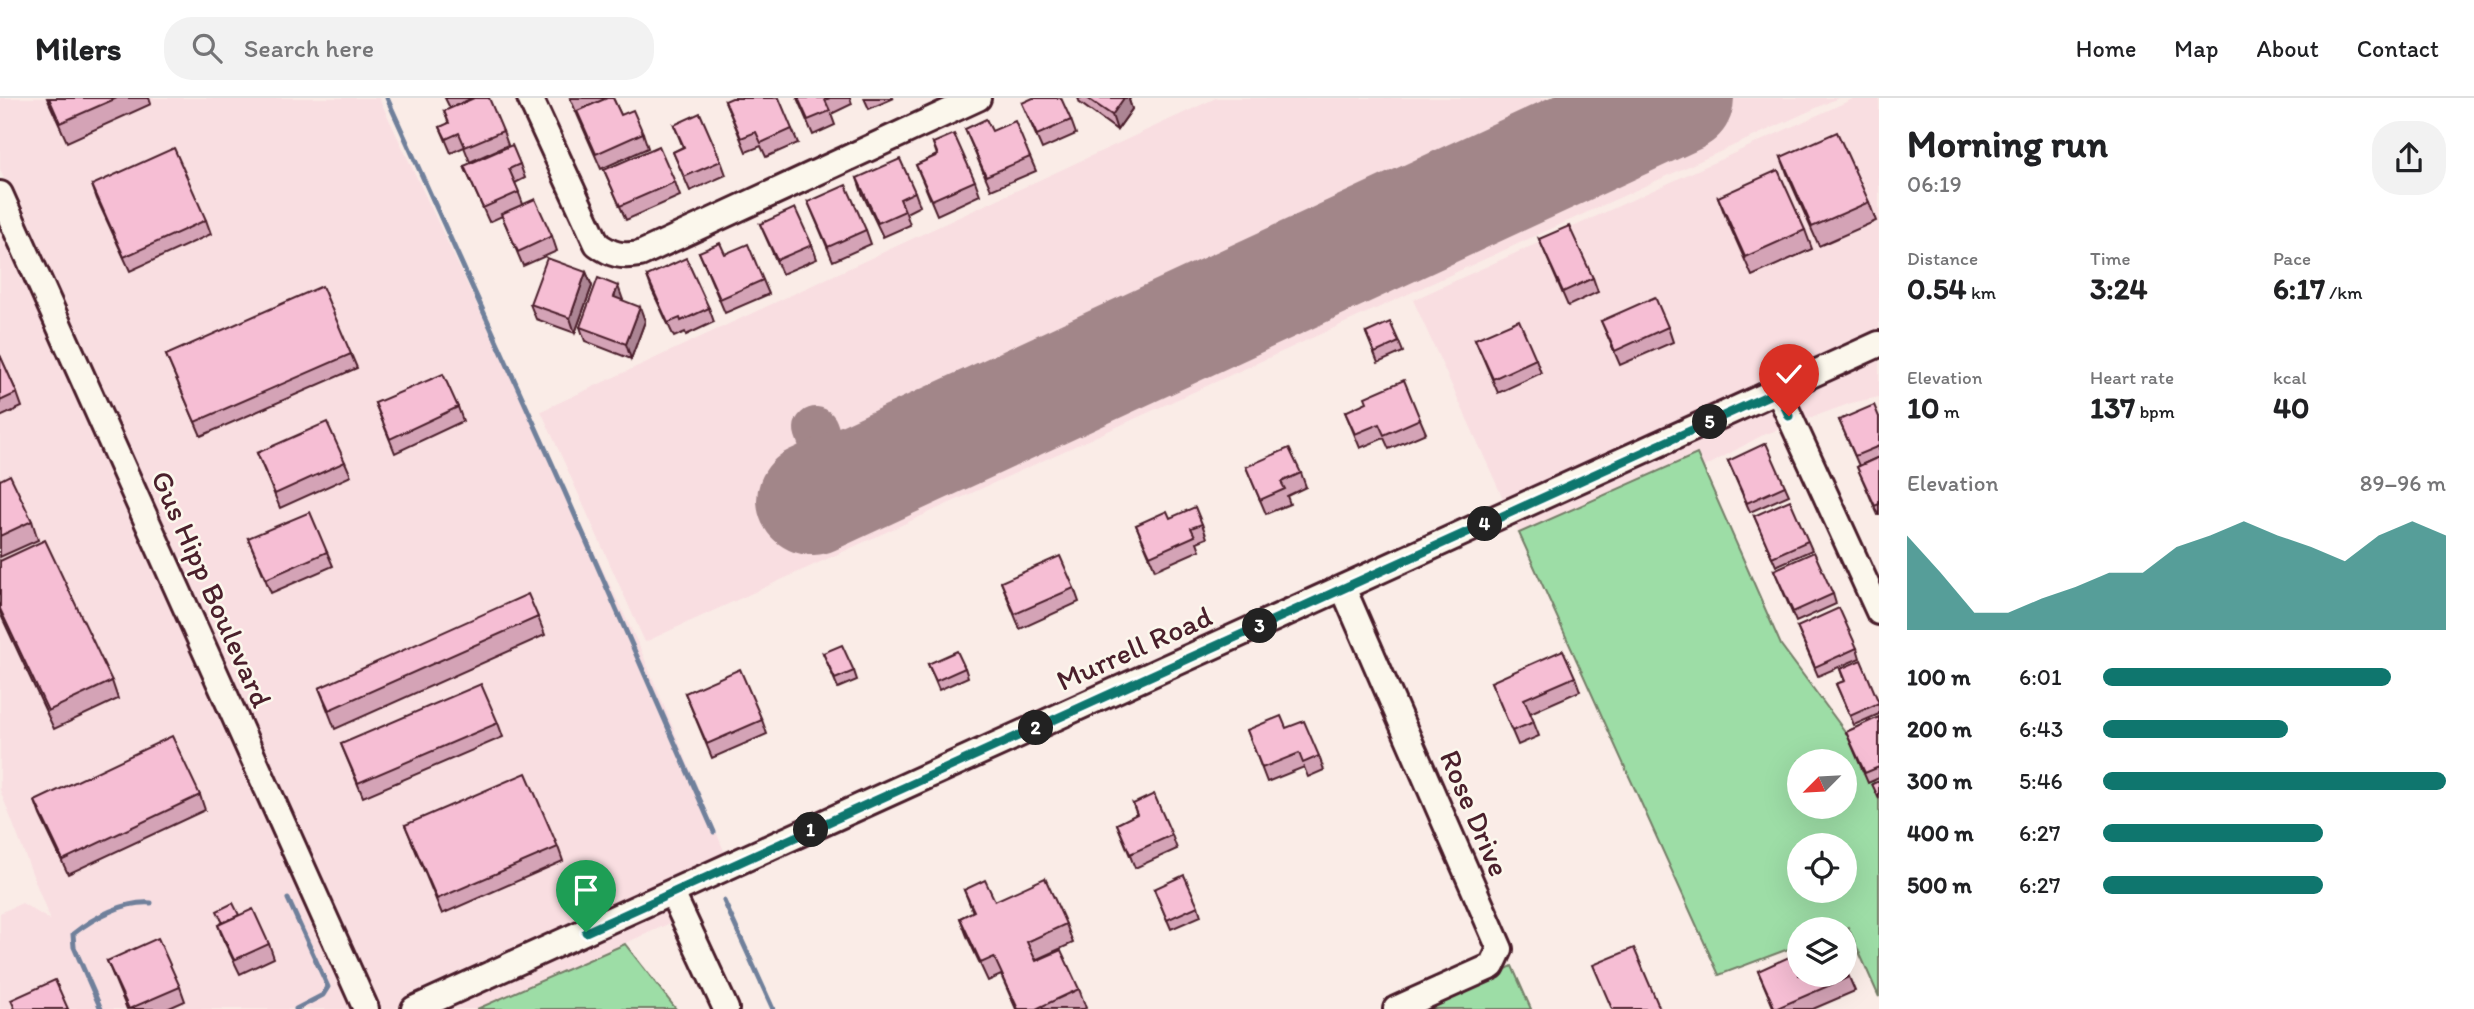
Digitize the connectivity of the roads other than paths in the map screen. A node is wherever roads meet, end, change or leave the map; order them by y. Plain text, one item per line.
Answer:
1 (530, 98) edge
2 (978, 98) edge
3 (0, 194) edge
4 (1879, 344) edge
5 (1778, 391) junction
6 (1343, 588) junction
7 (1879, 612) edge
8 (672, 893) junction
9 (366, 1009) edge
10 (414, 1009) edge
11 (726, 1009) edge
12 (1395, 1009) edge

1 - 2 street
3 - 9 street, Gus Hipp Boulevard
4 - 5 street, Murrell Road
5 - 6 street, Murrell Road
5 - 7 street
6 - 8 street, Murrell Road
6 - 12 street, Rose Drive
8 - 10 street, Murrell Road
8 - 11 street

